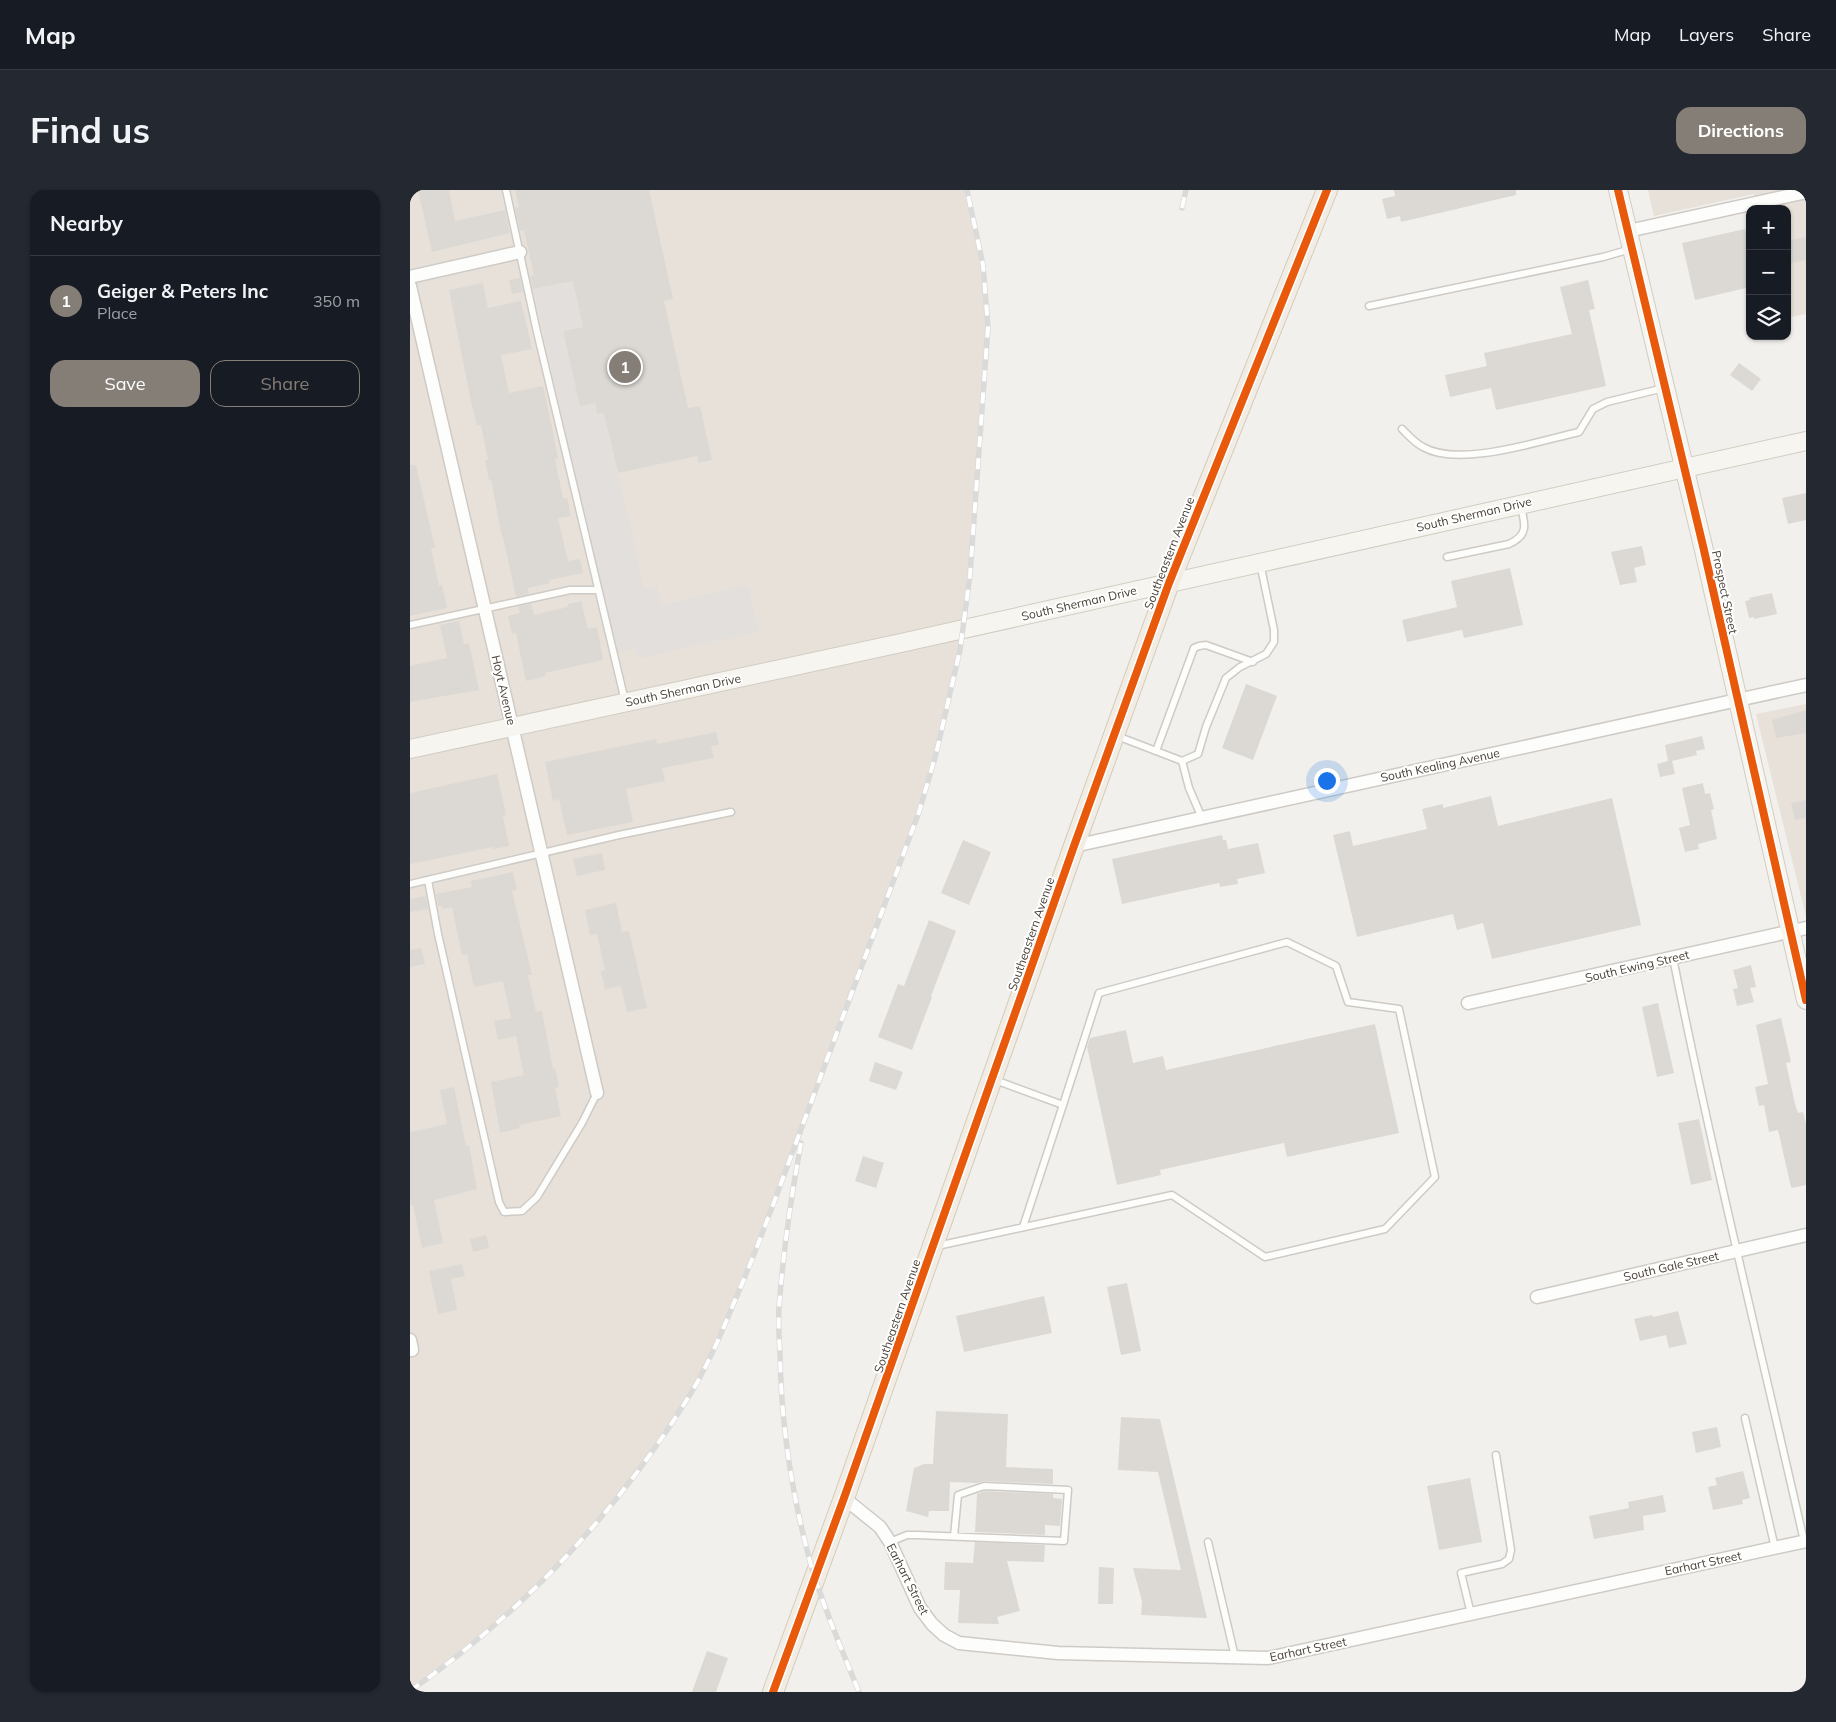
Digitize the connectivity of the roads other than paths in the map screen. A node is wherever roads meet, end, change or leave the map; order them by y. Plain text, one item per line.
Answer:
1 (506, 190) edge
2 (1327, 190) edge
3 (1618, 190) edge
4 (1806, 192) edge
5 (1628, 231) junction
6 (1632, 248) junction
7 (520, 252) junction
8 (410, 277) edge
9 (410, 286) edge
10 (1369, 306) dead end
11 (1665, 388) junction
12 (1402, 429) dead end
13 (1806, 441) edge
14 (1684, 468) junction
15 (1520, 504) junction
16 (1447, 557) dead end
17 (1260, 562) junction
18 (1169, 583) junction
19 (598, 590) junction
20 (485, 609) junction
21 (410, 625) edge
22 (1253, 662) junction
23 (1806, 685) edge
24 (1737, 700) junction
25 (625, 702) junction
26 (513, 727) junction
27 (1113, 734) junction
28 (410, 750) edge
29 (1156, 751) junction
30 (1182, 761) junction
31 (731, 812) dead end
32 (1202, 818) junction
33 (1074, 846) junction
34 (542, 853) junction
35 (428, 880) junction
36 (410, 884) edge
37 (1798, 930) edge
38 (1673, 958) junction
39 (1806, 1000) edge
40 (1468, 1003) dead end
41 (992, 1079) junction
42 (597, 1093) joint
43 (1063, 1105) junction
44 (1023, 1227) junction
45 (1806, 1235) edge
46 (933, 1246) junction
47 (1737, 1251) junction
48 (1537, 1297) dead end
49 (1745, 1418) dead end
50 (1496, 1455) dead end
51 (844, 1498) junction
52 (954, 1536) junction
53 (1805, 1541) edge
54 (890, 1542) junction
55 (1208, 1542) dead end
56 (1775, 1548) junction
57 (1471, 1614) junction
58 (1235, 1657) junction
59 (772, 1692) edge

1 - 7 lane
2 - 18 main road, Southeastern Avenue
3 - 5 main road, Prospect Street
4 - 5 street
5 - 6 main road, Prospect Street
6 - 10 lane
6 - 11 main road, Prospect Street
7 - 8 street
7 - 19 lane
9 - 20 street, Hoyt Avenue
11 - 12 lane
11 - 14 main road, Prospect Street
13 - 14 main road, South Sherman Drive
14 - 15 main road, South Sherman Drive
14 - 24 main road, Prospect Street
15 - 16 lane
15 - 17 main road, South Sherman Drive
17 - 18 main road, South Sherman Drive
17 - 22 lane
18 - 25 main road, South Sherman Drive
18 - 27 main road, Southeastern Avenue
19 - 20 lane
19 - 25 lane
20 - 21 lane
20 - 26 street, Hoyt Avenue
22 - 29 lane
22 - 30 lane
23 - 24 street, South Kealing Avenue
24 - 32 street, South Kealing Avenue
24 - 37 main road, Prospect Street
25 - 26 main road, South Sherman Drive
26 - 28 main road, South Sherman Drive
26 - 34 street, Hoyt Avenue
27 - 29 lane
27 - 33 main road, Southeastern Avenue
29 - 30 lane
30 - 32 lane
31 - 34 lane
32 - 33 street, South Kealing Avenue
33 - 41 main road, Southeastern Avenue
34 - 35 lane
34 - 42 street, Hoyt Avenue
35 - 36 lane
35 - 42 lane
37 - 38 street, South Ewing Street
37 - 39 main road, Prospect Street
38 - 40 street, South Ewing Street
38 - 47 lane
41 - 43 lane
41 - 46 main road, Southeastern Avenue
43 - 44 lane
43 - 44 lane
44 - 46 lane
45 - 47 street, South Gale Street
46 - 51 main road, Southeastern Avenue
47 - 48 street, South Gale Street
47 - 53 lane
49 - 56 lane
50 - 57 lane
51 - 54 street, Earhart Street
51 - 59 main road, Southeastern Avenue
52 - 52 lane
52 - 54 lane
53 - 56 street, Earhart Street
54 - 58 street, Earhart Street
55 - 58 lane
56 - 57 street, Earhart Street
57 - 58 street, Earhart Street

